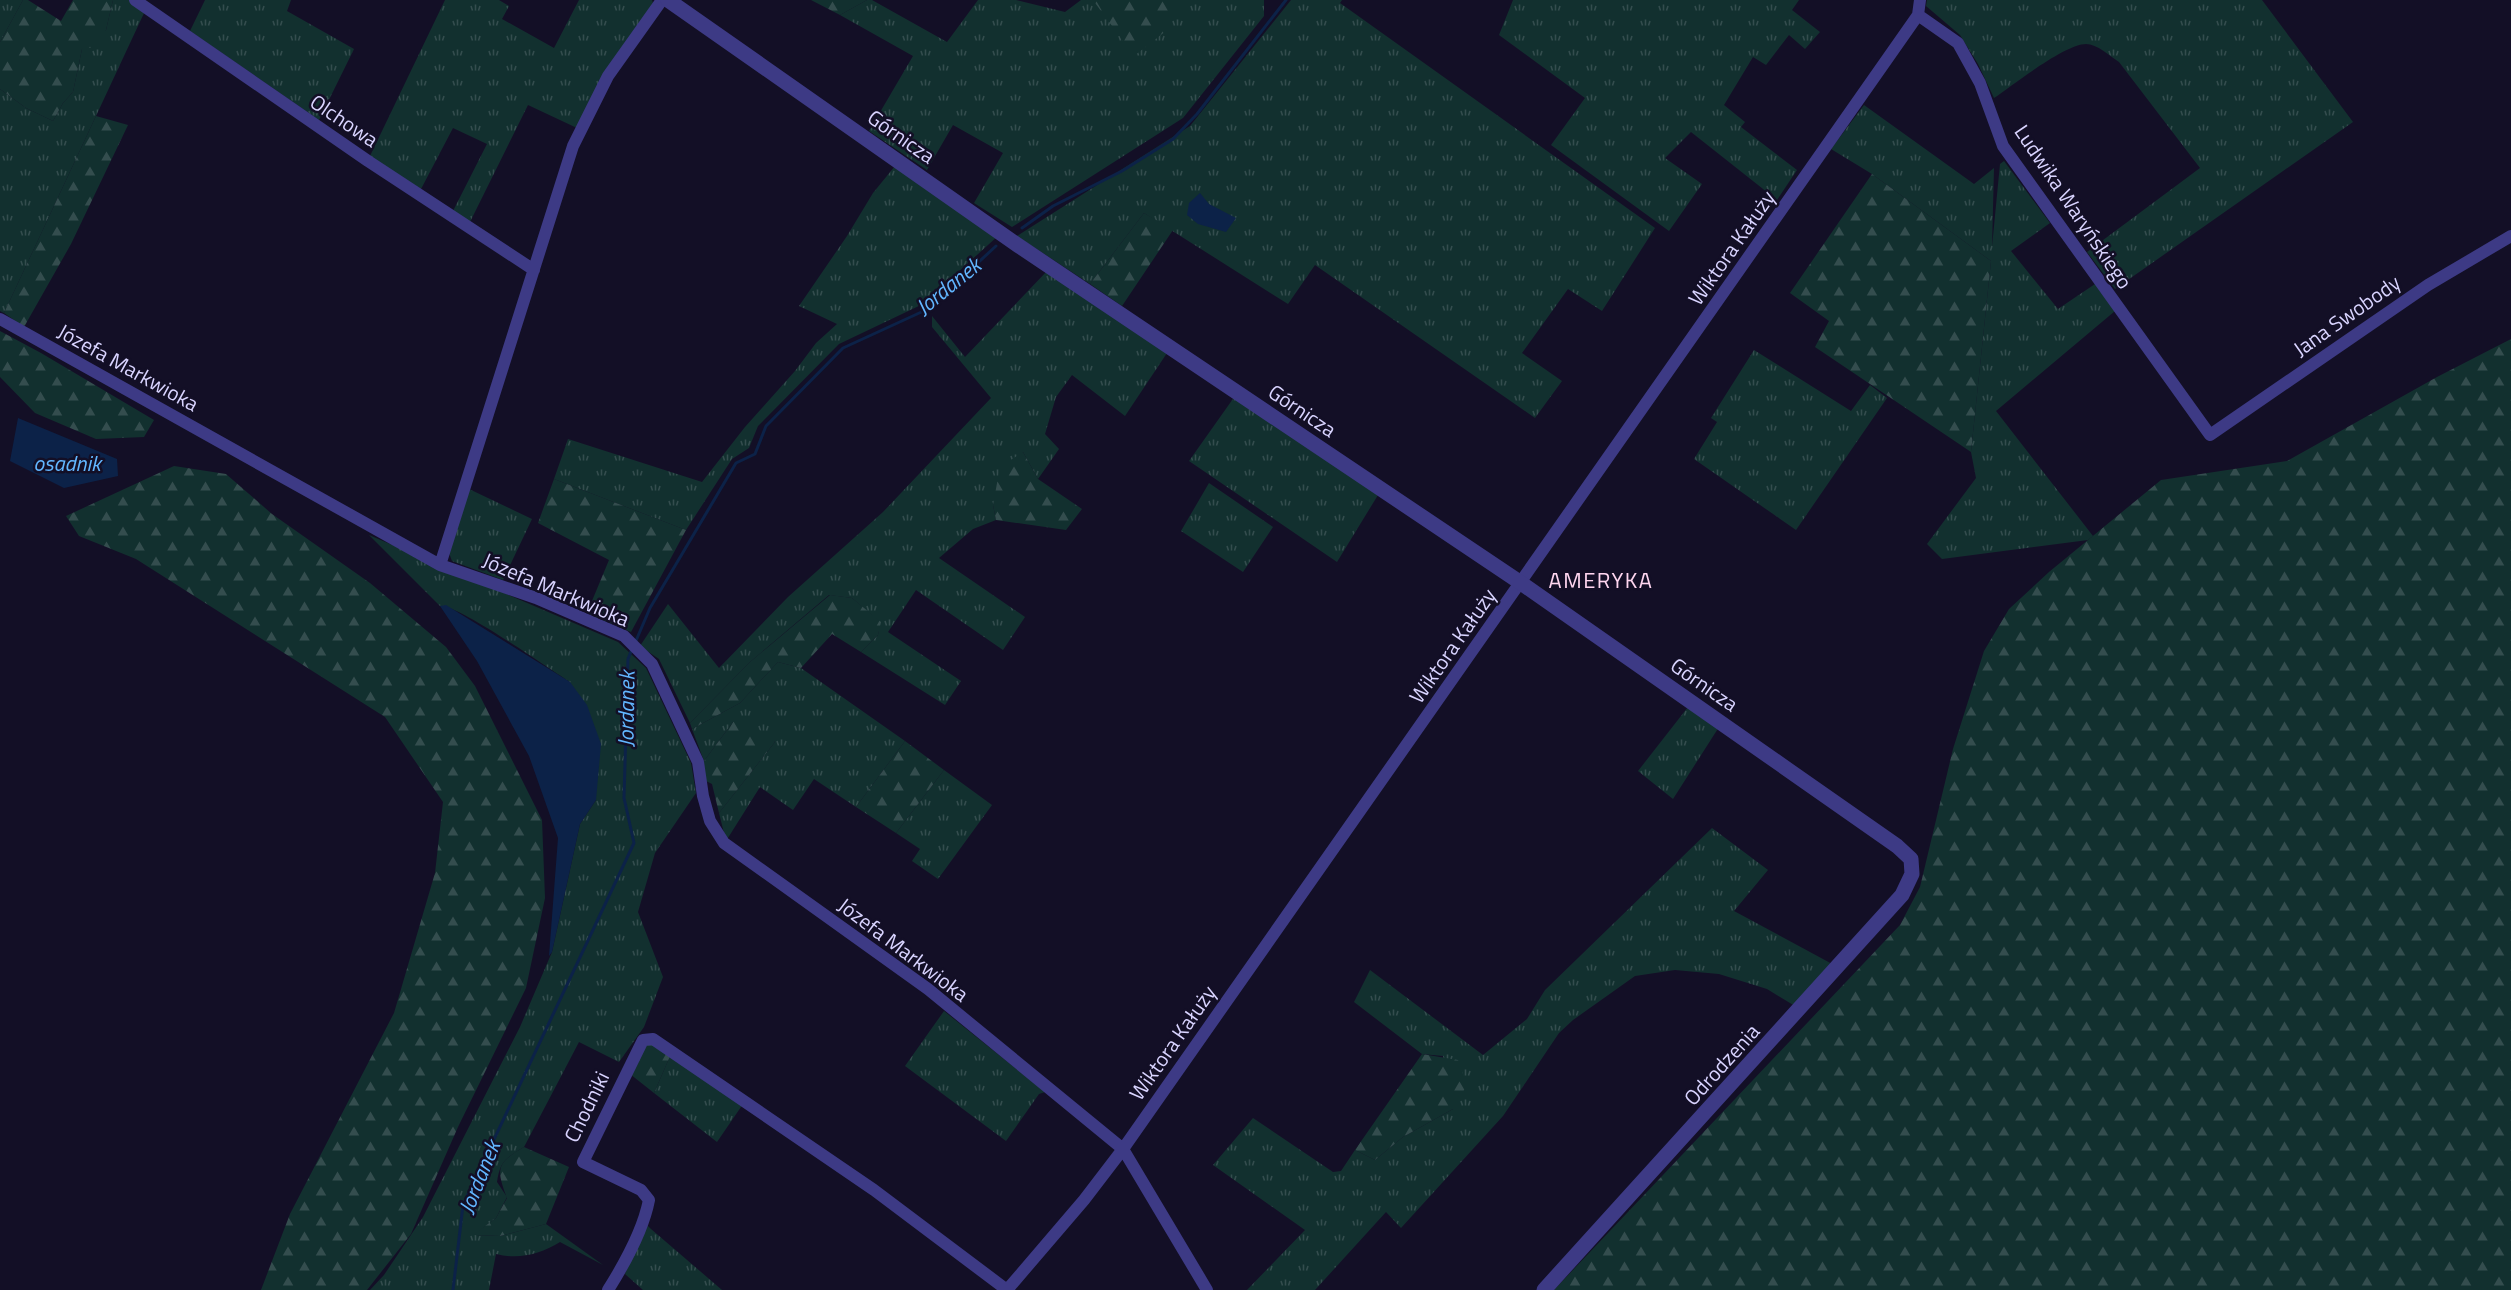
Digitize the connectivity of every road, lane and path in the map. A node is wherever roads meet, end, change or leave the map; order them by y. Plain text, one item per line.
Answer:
1 (135, 0) edge
2 (662, 0) edge
3 (668, 0) edge
4 (1920, 0) edge
5 (1918, 15) junction
6 (2511, 236) edge
7 (534, 270) junction
8 (0, 319) edge
9 (2210, 435) joint
10 (440, 565) junction
11 (1521, 583) junction
12 (1911, 859) joint
13 (643, 1040) joint
14 (1123, 1149) junction
15 (608, 1290) edge
16 (1007, 1290) edge
17 (1207, 1290) edge
18 (1544, 1290) edge

1 - 7 street, Olchowa
2 - 7 street
3 - 11 street, Górnicza
4 - 5 street
5 - 9 street, Ludwika Waryńskiego
5 - 11 street, Wiktora Kałuży
6 - 9 street, Jana Swobody
7 - 10 street
8 - 10 street, Józefa Markwioka
10 - 14 street, Józefa Markwioka
11 - 12 street, Górnicza
11 - 14 street, Wiktora Kałuży
12 - 18 street, Odrodzenia
13 - 15 street, Chodniki
13 - 16 street, Wiktora Kałuży
14 - 16 street, Wiktora Kałuży
14 - 17 street, Józefa Markwioka

